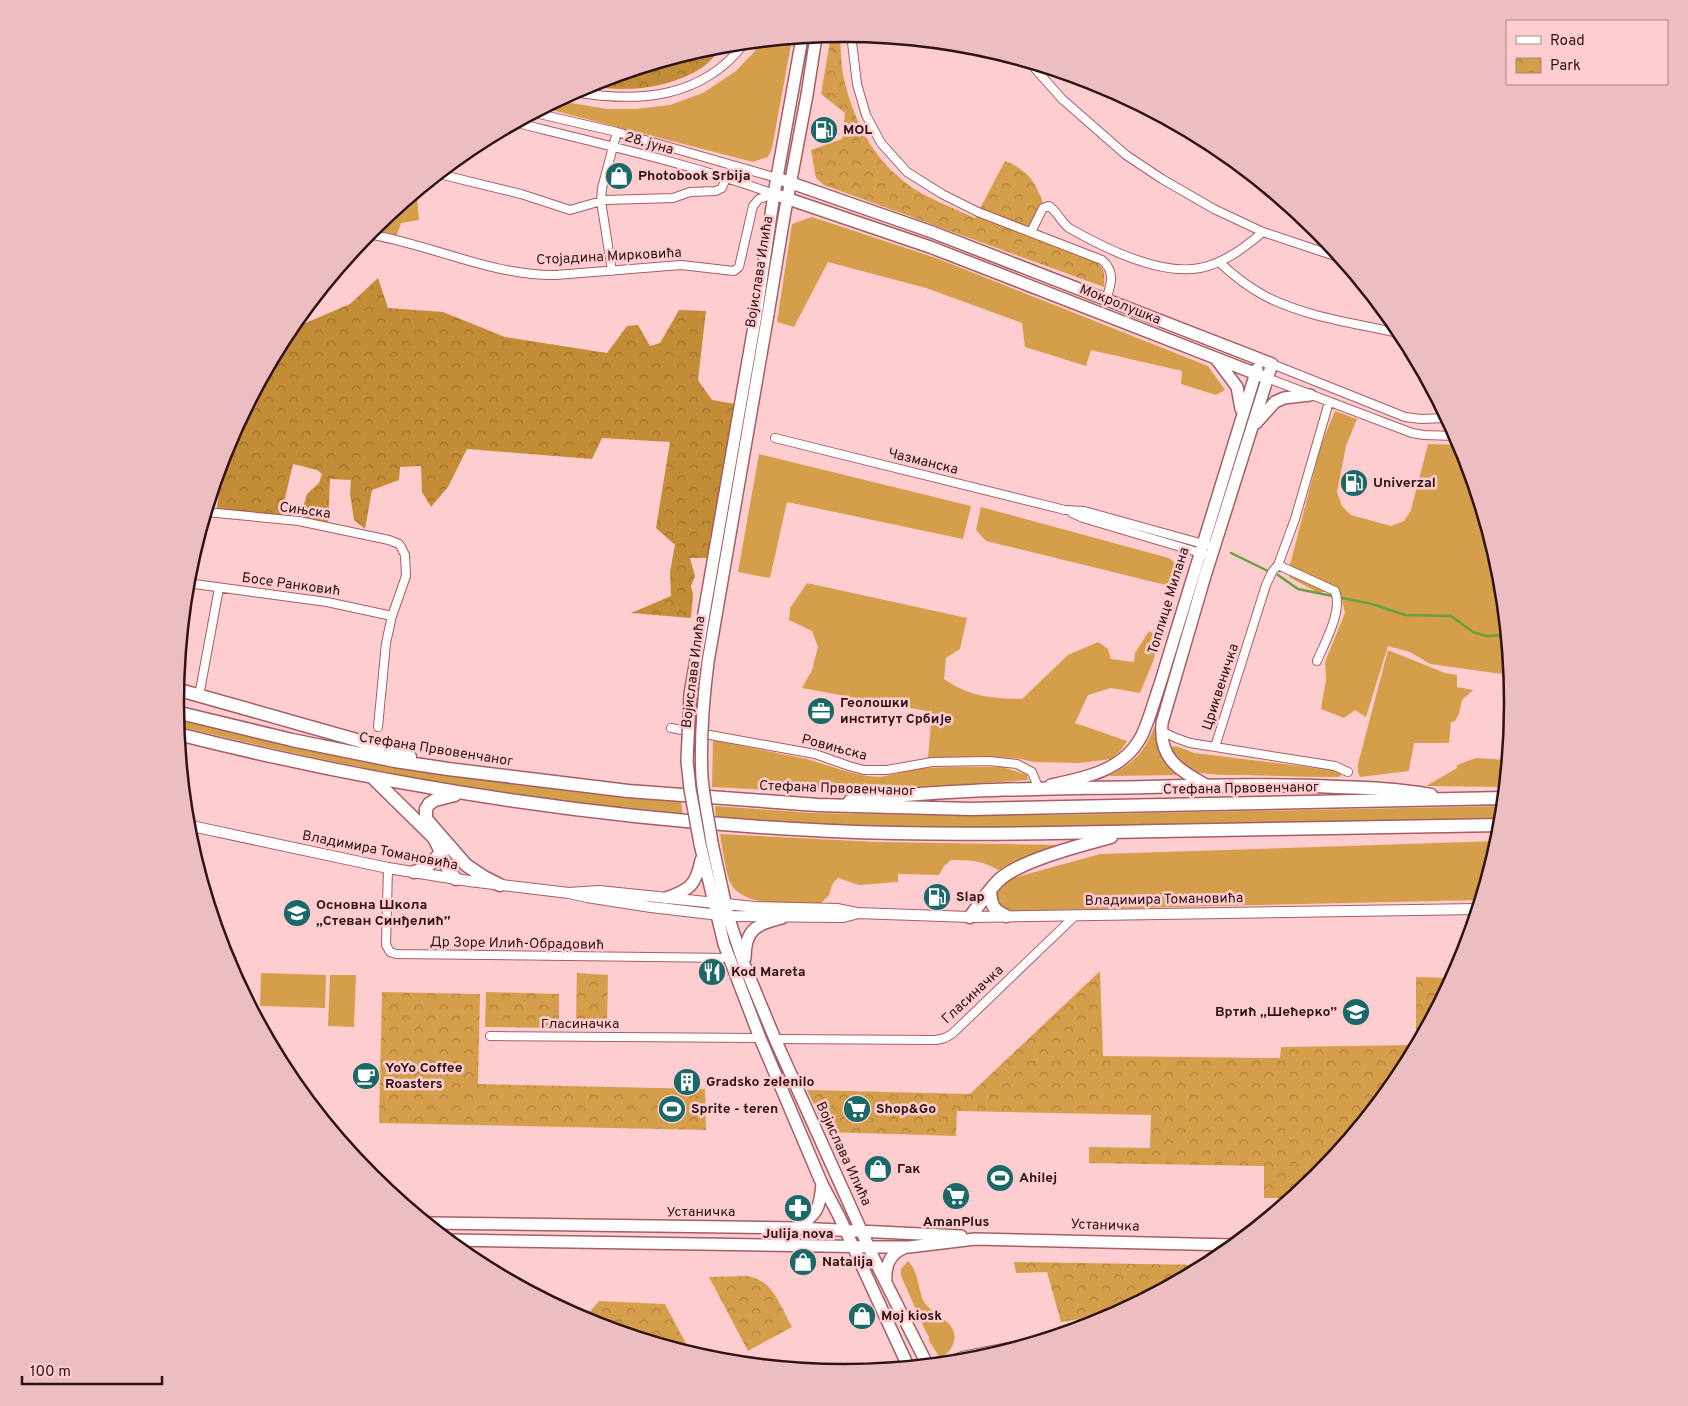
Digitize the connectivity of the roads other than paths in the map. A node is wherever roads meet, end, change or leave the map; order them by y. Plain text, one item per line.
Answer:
1 (852, 42) edge
2 (815, 43) edge
3 (801, 44) edge
4 (737, 51) edge
5 (1038, 72) edge
6 (588, 94) edge
7 (544, 115) edge
8 (525, 125) edge
9 (617, 132) junction
10 (613, 146) junction
11 (446, 176) edge
12 (726, 178) junction
13 (777, 178) junction
14 (790, 183) junction
15 (774, 194) junction
16 (787, 198) junction
17 (601, 201) junction
18 (1031, 232) junction
19 (1263, 232) junction
20 (377, 236) edge
21 (1327, 253) edge
22 (1219, 262) junction
23 (612, 270) junction
24 (1106, 300) junction
25 (1390, 331) edge
26 (1216, 359) junction
27 (1260, 360) junction
28 (1272, 364) junction
29 (1255, 374) junction
30 (1267, 378) junction
31 (1310, 395) junction
32 (1329, 402) junction
33 (1242, 415) junction
34 (1439, 418) edge
35 (1253, 426) junction
36 (1447, 436) edge
37 (775, 438) dead end
38 (212, 513) edge
39 (1201, 548) junction
40 (1214, 552) junction
41 (1278, 565) junction
42 (194, 584) edge
43 (219, 588) junction
44 (392, 616) junction
45 (1316, 661) dead end
46 (1160, 684) junction
47 (1172, 688) junction
48 (184, 691) edge
49 (199, 696) junction
50 (184, 714) edge
51 (378, 727) dead end
52 (671, 728) dead end
53 (1161, 731) junction
54 (185, 736) edge
55 (1215, 748) junction
56 (448, 769) junction
57 (1348, 772) dead end
58 (372, 777) junction
59 (1206, 785) junction
60 (1038, 787) junction
61 (465, 793) junction
62 (1498, 798) edge
63 (1454, 799) junction
64 (818, 805) junction
65 (1493, 825) edge
66 (195, 828) edge
67 (1130, 832) junction
68 (441, 852) junction
69 (702, 856) junction
70 (388, 868) junction
71 (414, 872) junction
72 (456, 879) junction
73 (500, 885) junction
74 (990, 891) junction
75 (569, 893) junction
76 (666, 898) junction
77 (719, 903) junction
78 (1471, 909) edge
79 (857, 913) junction
80 (1076, 914) junction
81 (723, 916) junction
82 (1006, 916) junction
83 (970, 917) junction
84 (782, 918) junction
85 (729, 958) junction
86 (744, 964) junction
87 (490, 1036) dead end
88 (760, 1038) junction
89 (775, 1039) junction
90 (822, 1184) junction
91 (436, 1222) edge
92 (797, 1228) junction
93 (845, 1230) junction
94 (862, 1231) junction
95 (975, 1239) junction
96 (460, 1240) edge
97 (1221, 1245) edge
98 (852, 1246) junction
99 (869, 1246) junction
100 (909, 1247) junction
101 (887, 1286) junction
102 (924, 1359) edge
103 (905, 1360) edge

1 - 18 street, Мокролушка
2 - 14 main road, Војислава Илића
3 - 13 main road, Војислава Илића
4 - 6 street
5 - 19 street
7 - 9 street, 28. јуна
8 - 10 street, 28. јуна
9 - 10 street
9 - 13 street, 28. јуна
10 - 12 street, 28. јуна
10 - 17 street
11 - 17 street
12 - 15 street, 28. јуна
12 - 17 street
13 - 14 main road, Мокролушка
13 - 15 main road, Војислава Илића
14 - 16 main road, Војислава Илића
14 - 24 main road, Мокролушка
15 - 16 main road, Мокролушка
15 - 23 street, Стојадина Мирковића
15 - 69 main road, Војислава Илића, bridge
16 - 26 main road, Мокролушка
16 - 77 main road, Војислава Илића, bridge
17 - 23 street
18 - 22 street
18 - 24 street, Мокролушка
19 - 21 street
19 - 22 street
20 - 23 street, Стојадина Мирковића
22 - 25 street
24 - 27 main road, Мокролушка
26 - 29 main road, Мокролушка
26 - 33 main road
27 - 28 main road, Мокролушка
27 - 29 main road, Топлице Милана
28 - 30 main road, Топлице Милана
28 - 34 street, Мокролушка
29 - 30 main road, Мокролушка
29 - 33 main road, Топлице Милана
30 - 31 street, Мокролушка
30 - 35 main road, Топлице Милана
31 - 32 street, Мокролушка
31 - 35 main road
32 - 36 street, Мокролушка
32 - 41 street, Цриквеничка
33 - 39 main road, Топлице Милана
35 - 40 main road, Топлице Милана
37 - 39 street, Чазманска
38 - 44 street, Сињска
39 - 40 street, Чазманска
39 - 46 main road, Топлице Милана
40 - 47 main road, Топлице Милана
41 - 45 street
41 - 55 street, Цриквеничка
42 - 43 street, Босе Ранковић
43 - 44 street, Босе Ранковић
43 - 49 street
44 - 51 street
46 - 47 main road
46 - 60 main road, Топлице Милана
47 - 53 main road, Топлице Милана
48 - 49 highway
49 - 56 highway
50 - 56 highway, Стефана Првовенчаног
52 - 60 street, Ровињска
53 - 55 street
53 - 59 main road, Топлице Милана
54 - 58 highway
55 - 57 street, Цриквеничка
56 - 64 highway, Стефана Првовенчаног
58 - 61 highway
58 - 68 highway
59 - 60 highway
59 - 63 highway
60 - 64 highway
61 - 67 highway
61 - 73 highway
62 - 63 highway, Стефана Првовенчаног
63 - 64 highway, Стефана Првовенчаног
65 - 67 highway
66 - 70 street, Владимира Томановића
67 - 74 highway
68 - 71 highway
68 - 72 highway
69 - 76 main road
69 - 77 main road, Војислава Илића
70 - 71 street, Владимира Томановића
70 - 85 street, Др Зоре Илић-Обрадовић
71 - 72 street, Владимира Томановића
72 - 73 street, Владимира Томановића
73 - 75 street, Владимира Томановића
74 - 82 highway
74 - 83 highway
75 - 76 street, Владимира Томановића
75 - 81 street, Владимира Томановића
76 - 77 street, Владимира Томановића
77 - 79 street, Владимира Томановића
77 - 81 main road, Војислава Илића
78 - 80 street, Владимира Томановића
79 - 83 street, Владимира Томановића
79 - 84 street, Владимира Томановића
80 - 82 street, Владимира Томановића
80 - 89 street, Гласиначка
81 - 84 street, Владимира Томановића
81 - 85 main road, Војислава Илића
81 - 86 main road, Војислава Илића
82 - 83 street, Владимира Томановића
84 - 86 main road
85 - 88 main road, Војислава Илића
86 - 89 main road, Војислава Илића
87 - 88 street, Гласиначка
88 - 90 main road, Војислава Илића
89 - 94 main road, Војислава Илића
90 - 92 main road
90 - 93 main road, Војислава Илића
91 - 92 main road, Устаничка
92 - 93 main road, Устаничка
93 - 94 main road, Устаничка
93 - 98 main road, Војислава Илића
94 - 95 main road, Устаничка
94 - 99 main road, Војислава Илића
95 - 97 main road, Устаничка
95 - 100 main road, Устаничка
96 - 98 main road, Устаничка
98 - 99 main road, Устаничка
98 - 103 main road, Војислава Илића
99 - 100 main road, Устаничка
99 - 101 main road, Војислава Илића
100 - 101 main road
101 - 102 main road, Војислава Илића

